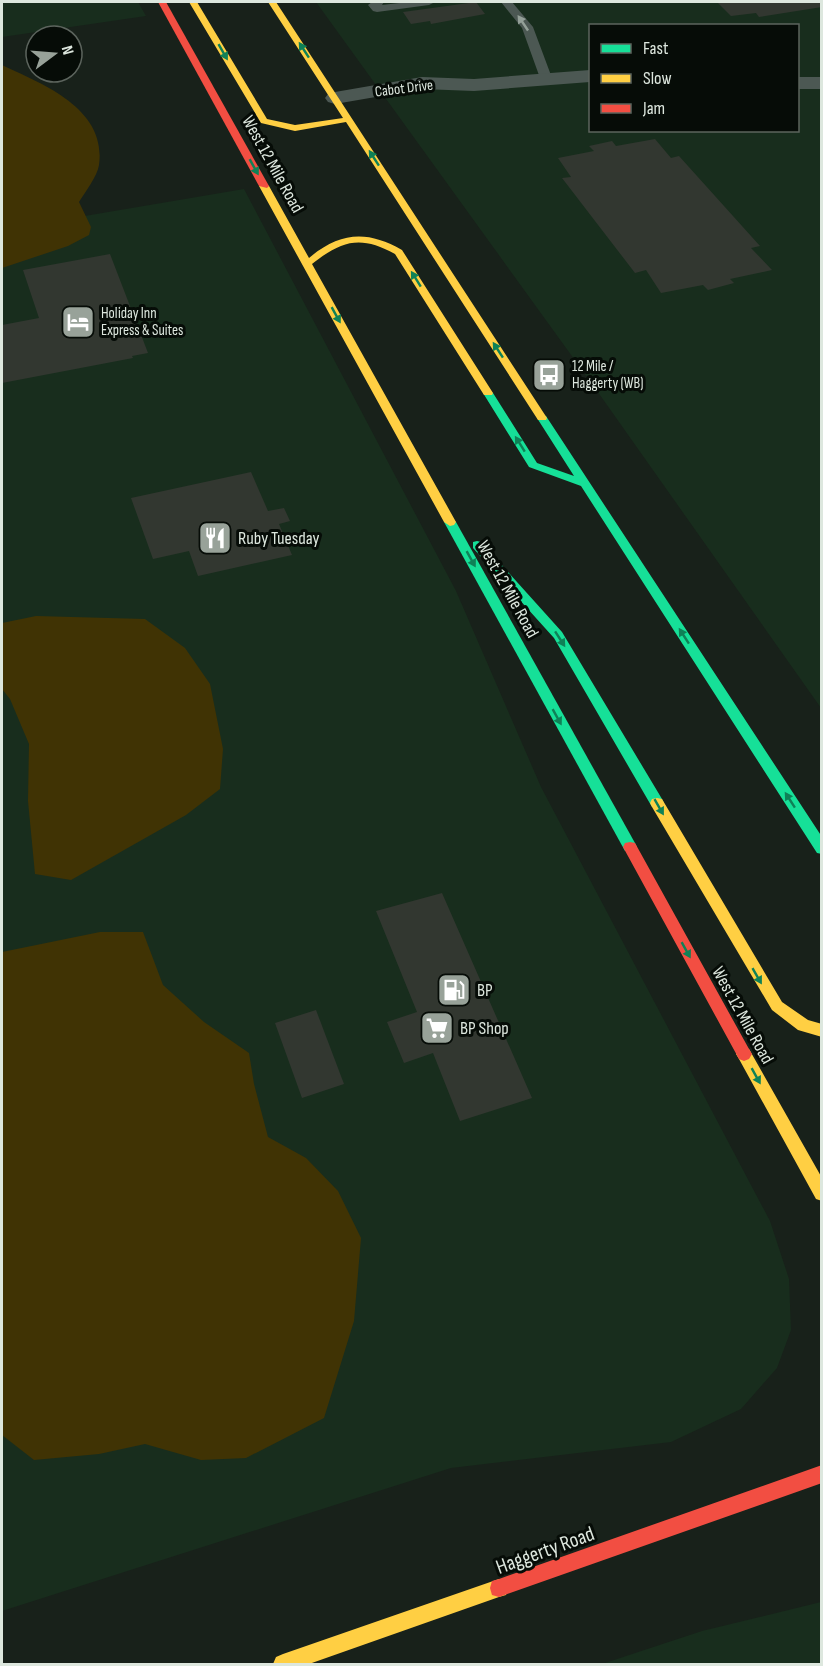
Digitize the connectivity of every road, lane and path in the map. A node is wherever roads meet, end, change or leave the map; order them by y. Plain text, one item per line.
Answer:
1 (162, 2) edge
2 (193, 2) edge
3 (272, 2) edge
4 (429, 2) edge
5 (507, 2) edge
6 (378, 5) edge
7 (589, 76) edge
8 (546, 78) junction
9 (799, 83) edge
10 (822, 83) edge
11 (474, 85) junction
12 (335, 98) junction
13 (433, 103) dead end
14 (358, 117) junction
15 (307, 264) junction
16 (585, 484) junction
17 (438, 501) junction
18 (822, 849) edge
19 (822, 1031) edge
20 (822, 1194) edge
21 (822, 1474) edge
22 (283, 1665) edge

1 -> 15 main road, West 12 Mile Road
2 -> 14 main road
12 -> 3 main road
4 - 6 lane
8 -> 5 lane
7 - 8 street, Cabot Drive
8 - 11 street, Cabot Drive
9 - 10 street
11 - 12 street, Cabot Drive
11 - 13 street, Cabot Drive
12 - 14 main road
16 -> 14 main road
16 -> 15 main road
15 -> 17 main road, West 12 Mile Road
18 -> 16 main road
17 -> 19 main road
17 -> 20 main road, West 12 Mile Road
21 - 22 main road, Haggerty Road

